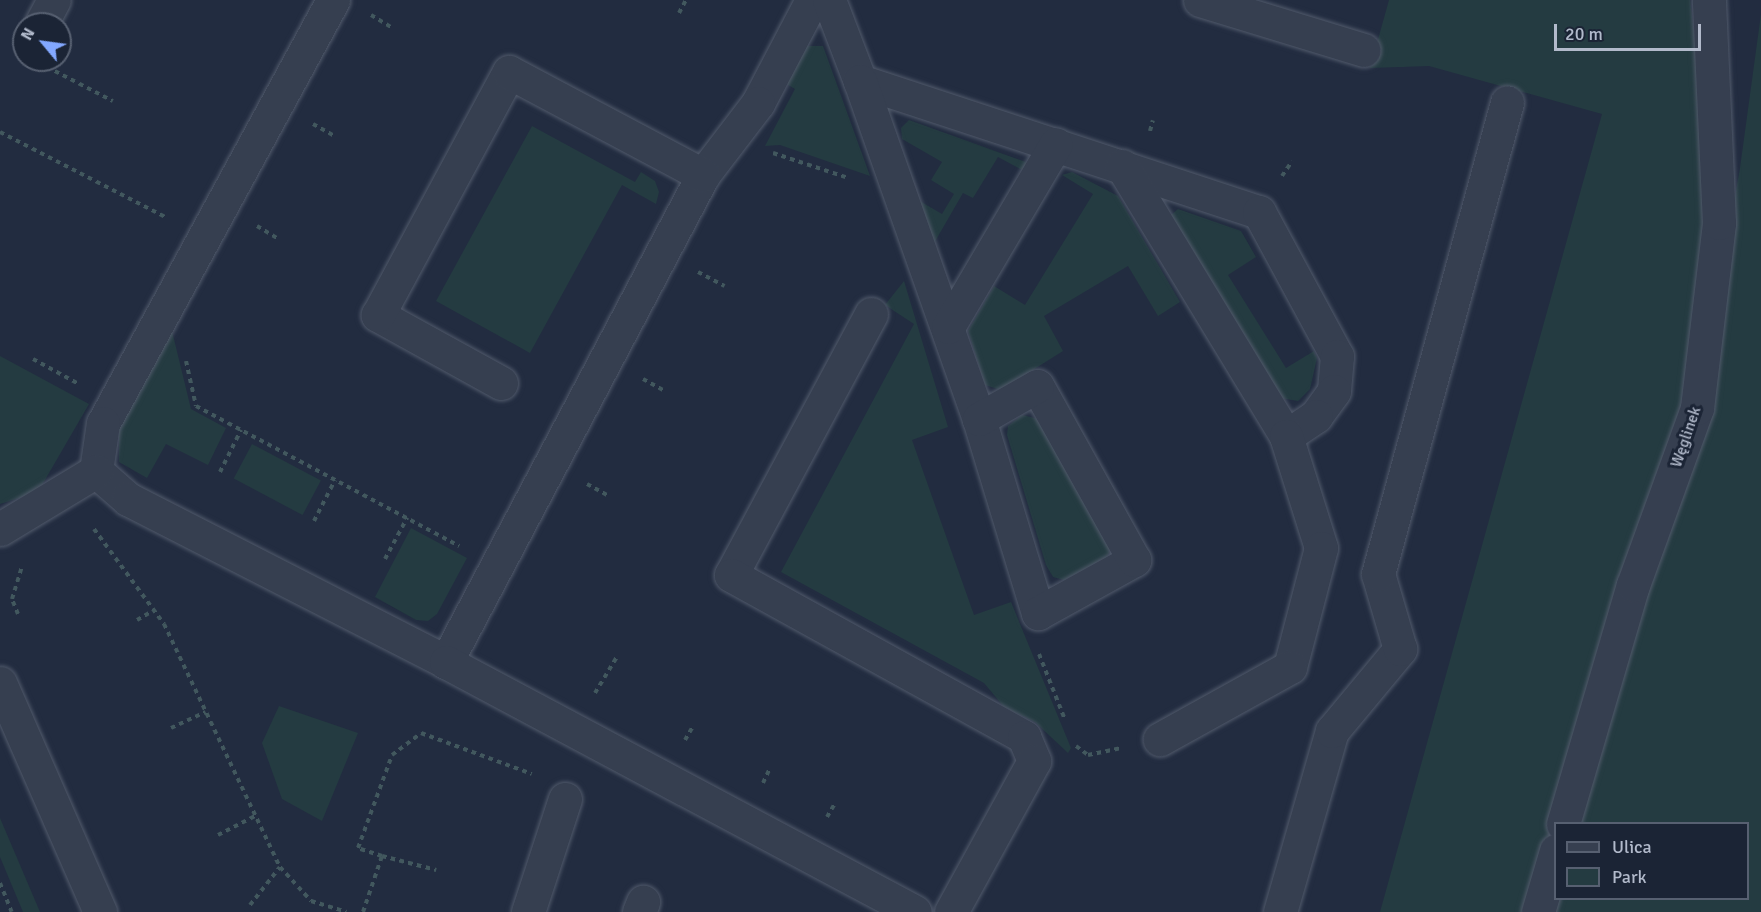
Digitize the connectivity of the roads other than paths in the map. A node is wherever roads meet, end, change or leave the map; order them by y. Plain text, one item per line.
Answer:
1 (333, 0) edge
2 (812, 0) edge
3 (829, 0) edge
4 (1200, 0) edge
5 (1709, 0) edge
6 (1364, 50) dead end
7 (860, 81) junction
8 (1507, 102) dead end
9 (1056, 144) junction
10 (1122, 166) junction
11 (703, 175) junction
12 (871, 314) dead end
13 (948, 327) junction
14 (501, 383) dead end
15 (980, 419) junction
16 (1286, 436) junction
17 (96, 471) junction
18 (0, 529) edge
19 (446, 662) junction
20 (0, 683) edge
21 (1160, 739) road end
22 (565, 799) road end
23 (1564, 822) edge
24 (1554, 858) edge
25 (100, 912) edge
26 (528, 912) edge
27 (915, 912) edge
28 (951, 912) edge
29 (1280, 912) edge
30 (1538, 912) edge

1 - 17 street
2 - 11 street
3 - 7 street
4 - 6 street
5 - 23 street, Węglinek
7 - 9 street
7 - 13 street
8 - 29 street
9 - 10 street
9 - 13 street
10 - 16 street
10 - 16 street
11 - 14 street
11 - 19 street
12 - 28 street
13 - 15 street
15 - 15 street
16 - 21 street
17 - 18 street
17 - 19 street
19 - 27 street
20 - 25 street
22 - 26 street
24 - 30 street

